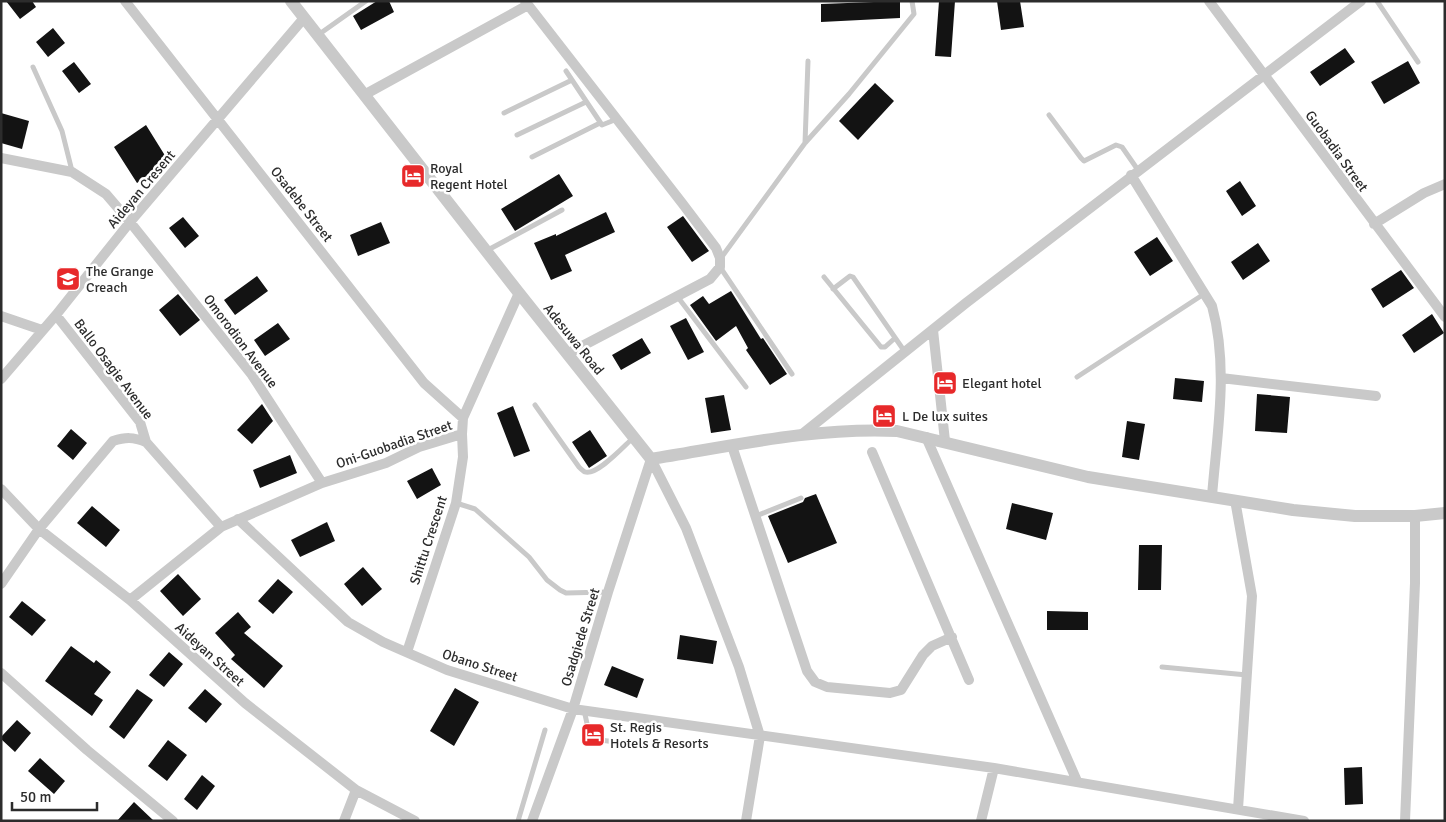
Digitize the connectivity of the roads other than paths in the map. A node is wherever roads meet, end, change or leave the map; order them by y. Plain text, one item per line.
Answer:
1 (125, 1) edge
2 (291, 1) edge
3 (366, 1) edge
4 (912, 1) edge
5 (1209, 1) edge
6 (1360, 1) edge
7 (1376, 1) edge
8 (527, 3) edge
9 (304, 18) junction
10 (317, 35) junction
11 (808, 61) dead end
12 (1418, 62) dead end
13 (33, 67) dead end
14 (566, 71) dead end
15 (1264, 76) junction
16 (572, 80) junction
17 (364, 94) junction
18 (586, 102) junction
19 (504, 113) dead end
20 (1049, 115) dead end
21 (218, 119) junction
22 (617, 119) junction
23 (600, 123) junction
24 (517, 135) dead end
25 (805, 143) junction
26 (532, 156) dead end
27 (1, 158) edge
28 (72, 172) junction
29 (1135, 172) junction
30 (1445, 184) edge
31 (562, 210) dead end
32 (130, 222) junction
33 (1374, 224) junction
34 (486, 252) junction
35 (720, 262) junction
36 (824, 277) dead end
37 (833, 289) junction
38 (519, 293) junction
39 (1204, 294) junction
40 (678, 296) junction
41 (56, 315) junction
42 (1, 316) edge
43 (1445, 317) edge
44 (42, 330) junction
45 (933, 330) junction
46 (895, 338) junction
47 (905, 352) junction
48 (567, 354) junction
49 (792, 374) dead end
50 (1077, 377) dead end
51 (1, 378) edge
52 (1221, 378) junction
53 (746, 387) dead end
54 (1376, 396) dead end
55 (535, 405) dead end
56 (463, 418) junction
57 (462, 434) junction
58 (800, 436) junction
59 (634, 437) junction
60 (926, 437) junction
61 (945, 441) junction
62 (146, 442) junction
63 (732, 446) junction
64 (872, 452) dead end
65 (651, 459) junction
66 (322, 483) junction
67 (1, 488) edge
68 (1212, 496) junction
69 (801, 498) dead end
70 (1236, 500) junction
71 (456, 503) junction
72 (1445, 513) edge
73 (756, 516) junction
74 (1415, 516) junction
75 (238, 519) junction
76 (221, 527) junction
77 (39, 530) junction
78 (1, 584) edge
79 (608, 592) junction
80 (130, 600) junction
81 (952, 637) junction
82 (406, 652) junction
83 (1162, 667) dead end
84 (1, 673) edge
85 (1248, 675) junction
86 (970, 680) dead end
87 (573, 709) junction
88 (584, 710) junction
89 (545, 730) dead end
90 (760, 736) junction
91 (630, 744) dead end
92 (994, 768) junction
93 (1076, 781) junction
94 (356, 790) junction
95 (1238, 809) junction
96 (173, 821) edge
97 (344, 821) edge
98 (416, 821) edge
99 (518, 821) edge
100 (532, 821) edge
101 (746, 821) edge
102 (981, 821) edge
103 (1304, 821) edge
104 (1404, 821) edge

1 - 21 street, Osadebe Street
2 - 9 street, Adesuwa Road
3 - 10 lane
4 - 25 lane
5 - 15 street, Guobadia Street
6 - 15 street
7 - 12 lane
8 - 17 street
8 - 22 street
9 - 10 street, Adesuwa Road
9 - 21 street, Aideyan Cresent
10 - 17 street, Adesuwa Road
11 - 25 lane
13 - 28 lane
14 - 16 lane
15 - 29 street
15 - 33 street, Guobadia Street
16 - 18 lane
16 - 19 lane
17 - 34 street, Adesuwa Road
18 - 23 lane
18 - 24 lane
20 - 29 lane
21 - 32 street, Aideyan Cresent
21 - 56 street, Osadebe Street
22 - 23 lane
22 - 35 street
23 - 26 lane
25 - 35 lane
27 - 28 street
28 - 32 street, Omorodion Avenue
29 - 39 street
29 - 45 street
30 - 33 street
31 - 34 lane
32 - 41 street, Aideyan Cresent
32 - 66 street, Omorodion Avenue
33 - 43 street, Guobadia Street
34 - 38 street, Adesuwa Road
35 - 40 street
35 - 49 lane
36 - 37 lane
37 - 46 lane
37 - 46 lane
38 - 48 street, Adesuwa Road
38 - 56 street, Oni-Guobadia Street
39 - 50 lane
39 - 52 street
40 - 48 street
40 - 53 lane
41 - 44 street, Aideyan Cresent
41 - 62 street, Ballo Osagie Avenue
42 - 44 street
44 - 51 street, Aideyan Cresent
45 - 47 street
45 - 61 street
46 - 47 lane
47 - 58 street
48 - 59 street, Adesuwa Road
52 - 54 street
52 - 68 street
55 - 59 lane
56 - 57 street, Oni-Guobadia Street
57 - 66 street, Oni-Guobadia Street
57 - 71 street, Shittu Crescent
58 - 60 street
58 - 63 street
59 - 65 street, Adesuwa Road
60 - 61 street
60 - 93 street
61 - 68 street
62 - 76 street, Ballo Osagie Avenue
62 - 77 street, Ballo Osagie Avenue
63 - 65 street
63 - 73 street
64 - 81 street
65 - 79 street, Osadgiede Street
65 - 90 street, Adesuwa Road
66 - 75 street, Oni-Guobadia Street
67 - 77 street, Aideyan Street
68 - 70 street
69 - 73 lane
70 - 74 street
70 - 85 street
71 - 79 lane
71 - 82 street, Shittu Crescent
72 - 74 street
73 - 81 street
74 - 104 street
75 - 76 street, Oni-Guobadia Street
75 - 82 street, Obano Street
76 - 80 street
77 - 78 street
77 - 80 street, Aideyan Street
79 - 87 street, Osadgiede Street
80 - 94 street, Aideyan Street
81 - 86 street
82 - 87 street, Obano Street
83 - 85 lane
84 - 96 street
85 - 95 street
87 - 88 street, Obano Street
87 - 100 street, Osadgiede Street
88 - 90 street, Obano Street
88 - 91 lane
89 - 99 lane
90 - 92 street, Obano Street
90 - 101 street
92 - 93 street, Obano Street
92 - 102 street
93 - 95 street, Obano Street
94 - 97 street
94 - 98 street, Aideyan Street
95 - 103 street, Obano Street

